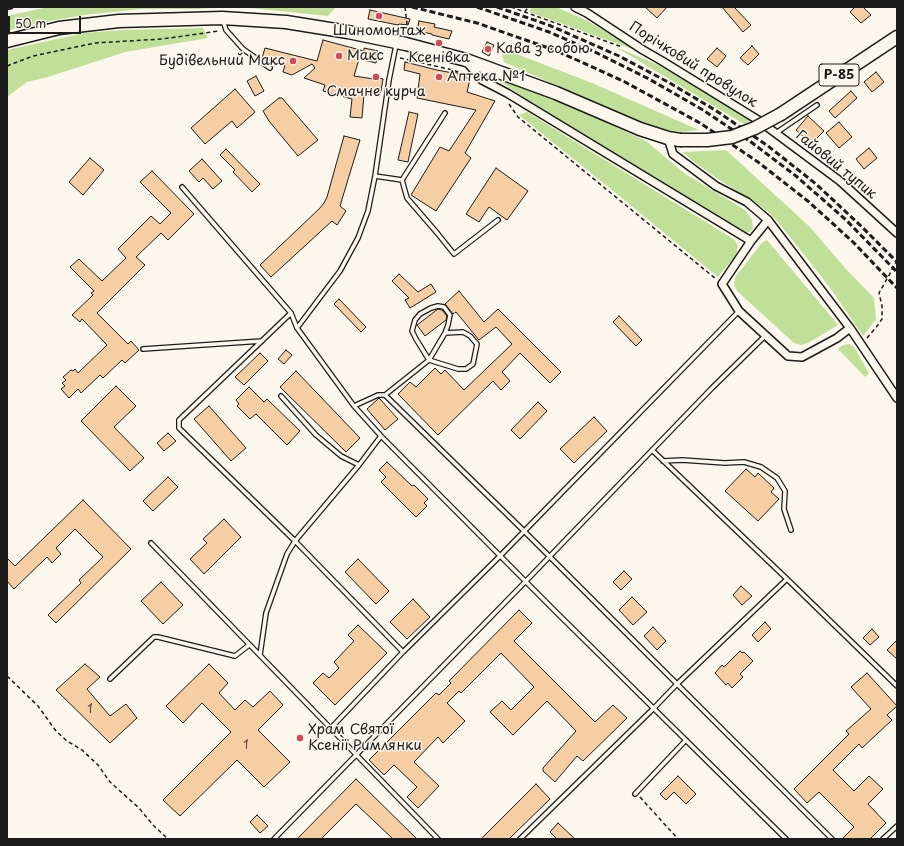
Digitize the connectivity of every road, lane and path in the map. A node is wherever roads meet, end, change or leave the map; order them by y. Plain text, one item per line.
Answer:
1 (405, 7) edge
2 (511, 7) edge
3 (528, 7) edge
4 (575, 7) edge
5 (525, 12) junction
6 (224, 24) junction
7 (408, 33) dead end
8 (897, 37) edge
9 (7, 41) edge
10 (396, 42) junction
11 (627, 49) dead end
12 (393, 57) junction
13 (466, 60) junction
14 (7, 66) edge
15 (270, 68) dead end
16 (469, 77) dead end
17 (504, 101) dead end
18 (818, 105) dead end
19 (445, 113) dead end
20 (758, 120) joint
21 (775, 134) junction
22 (674, 139) junction
23 (376, 176) junction
24 (402, 180) junction
25 (182, 187) dead end
26 (498, 220) dead end
27 (768, 220) junction
28 (897, 233) edge
29 (751, 241) junction
30 (897, 261) edge
31 (722, 284) junction
32 (739, 311) junction
33 (291, 313) junction
34 (296, 328) junction
35 (850, 328) junction
36 (445, 333) junction
37 (766, 335) junction
38 (262, 341) junction
39 (861, 344) junction
40 (143, 349) dead end
41 (429, 360) junction
42 (281, 396) dead end
43 (384, 396) junction
44 (897, 398) edge
45 (354, 406) junction
46 (381, 436) junction
47 (652, 450) junction
48 (663, 461) junction
49 (359, 465) junction
50 (791, 530) dead end
51 (524, 531) junction
52 (295, 541) junction
53 (151, 543) dead end
54 (500, 556) junction
55 (550, 556) junction
56 (787, 579) junction
57 (526, 582) junction
58 (250, 645) junction
59 (403, 652) junction
60 (260, 655) junction
61 (7, 676) edge
62 (110, 679) dead end
63 (677, 684) junction
64 (897, 686) edge
65 (654, 708) junction
66 (330, 729) junction
67 (686, 740) junction
68 (356, 755) junction
69 (635, 793) joint
70 (897, 826) edge
71 (168, 839) edge
72 (274, 839) edge
73 (438, 839) edge
74 (520, 839) edge
75 (678, 839) edge
76 (786, 839) edge
77 (832, 839) edge
78 (883, 839) edge

1 - 7 path
2 - 5 path
3 - 5 path
4 - 20 street, Порічковий провулок
5 - 11 path
6 - 9 main road, Р-85
6 - 10 main road, Р-85
6 - 14 path
6 - 15 lane
8 - 22 main road, Р-85, bridge
10 - 12 lane
10 - 13 main road, Р-85
12 - 16 path
12 - 23 lane
13 - 22 main road, Р-85
13 - 29 street
17 - 31 path
18 - 21 lane
19 - 24 lane
20 - 21 street, Гайовий тупик
21 - 28 street, Гайовий тупик
22 - 27 street
23 - 24 lane
23 - 34 lane
24 - 26 lane
25 - 33 lane
27 - 29 street
27 - 35 street
29 - 31 street
30 - 39 path
31 - 32 street
32 - 37 street
32 - 51 lane
33 - 34 lane
33 - 38 lane
34 - 45 lane
35 - 37 street
35 - 39 street
36 - 41 lane
36 - 41 lane
36 - 41 lane
37 - 47 lane
38 - 40 lane
38 - 52 lane
39 - 44 street
41 - 43 lane
42 - 49 lane
43 - 45 lane
43 - 51 lane
45 - 46 lane
46 - 49 lane
46 - 54 lane
47 - 48 lane
47 - 55 lane
48 - 50 lane
48 - 56 lane
49 - 52 lane
51 - 54 lane
51 - 55 lane
52 - 59 lane
52 - 60 lane
53 - 58 lane
54 - 57 lane
54 - 59 lane
55 - 57 lane
55 - 63 lane
56 - 63 lane
56 - 64 lane
57 - 65 lane
57 - 68 lane
58 - 60 lane
58 - 62 lane
59 - 66 lane
60 - 66 lane
61 - 71 path
63 - 65 lane
63 - 77 lane
65 - 67 lane
65 - 74 lane
66 - 68 lane
67 - 69 lane
67 - 76 lane
68 - 72 lane
68 - 73 lane
69 - 75 path
70 - 78 lane

